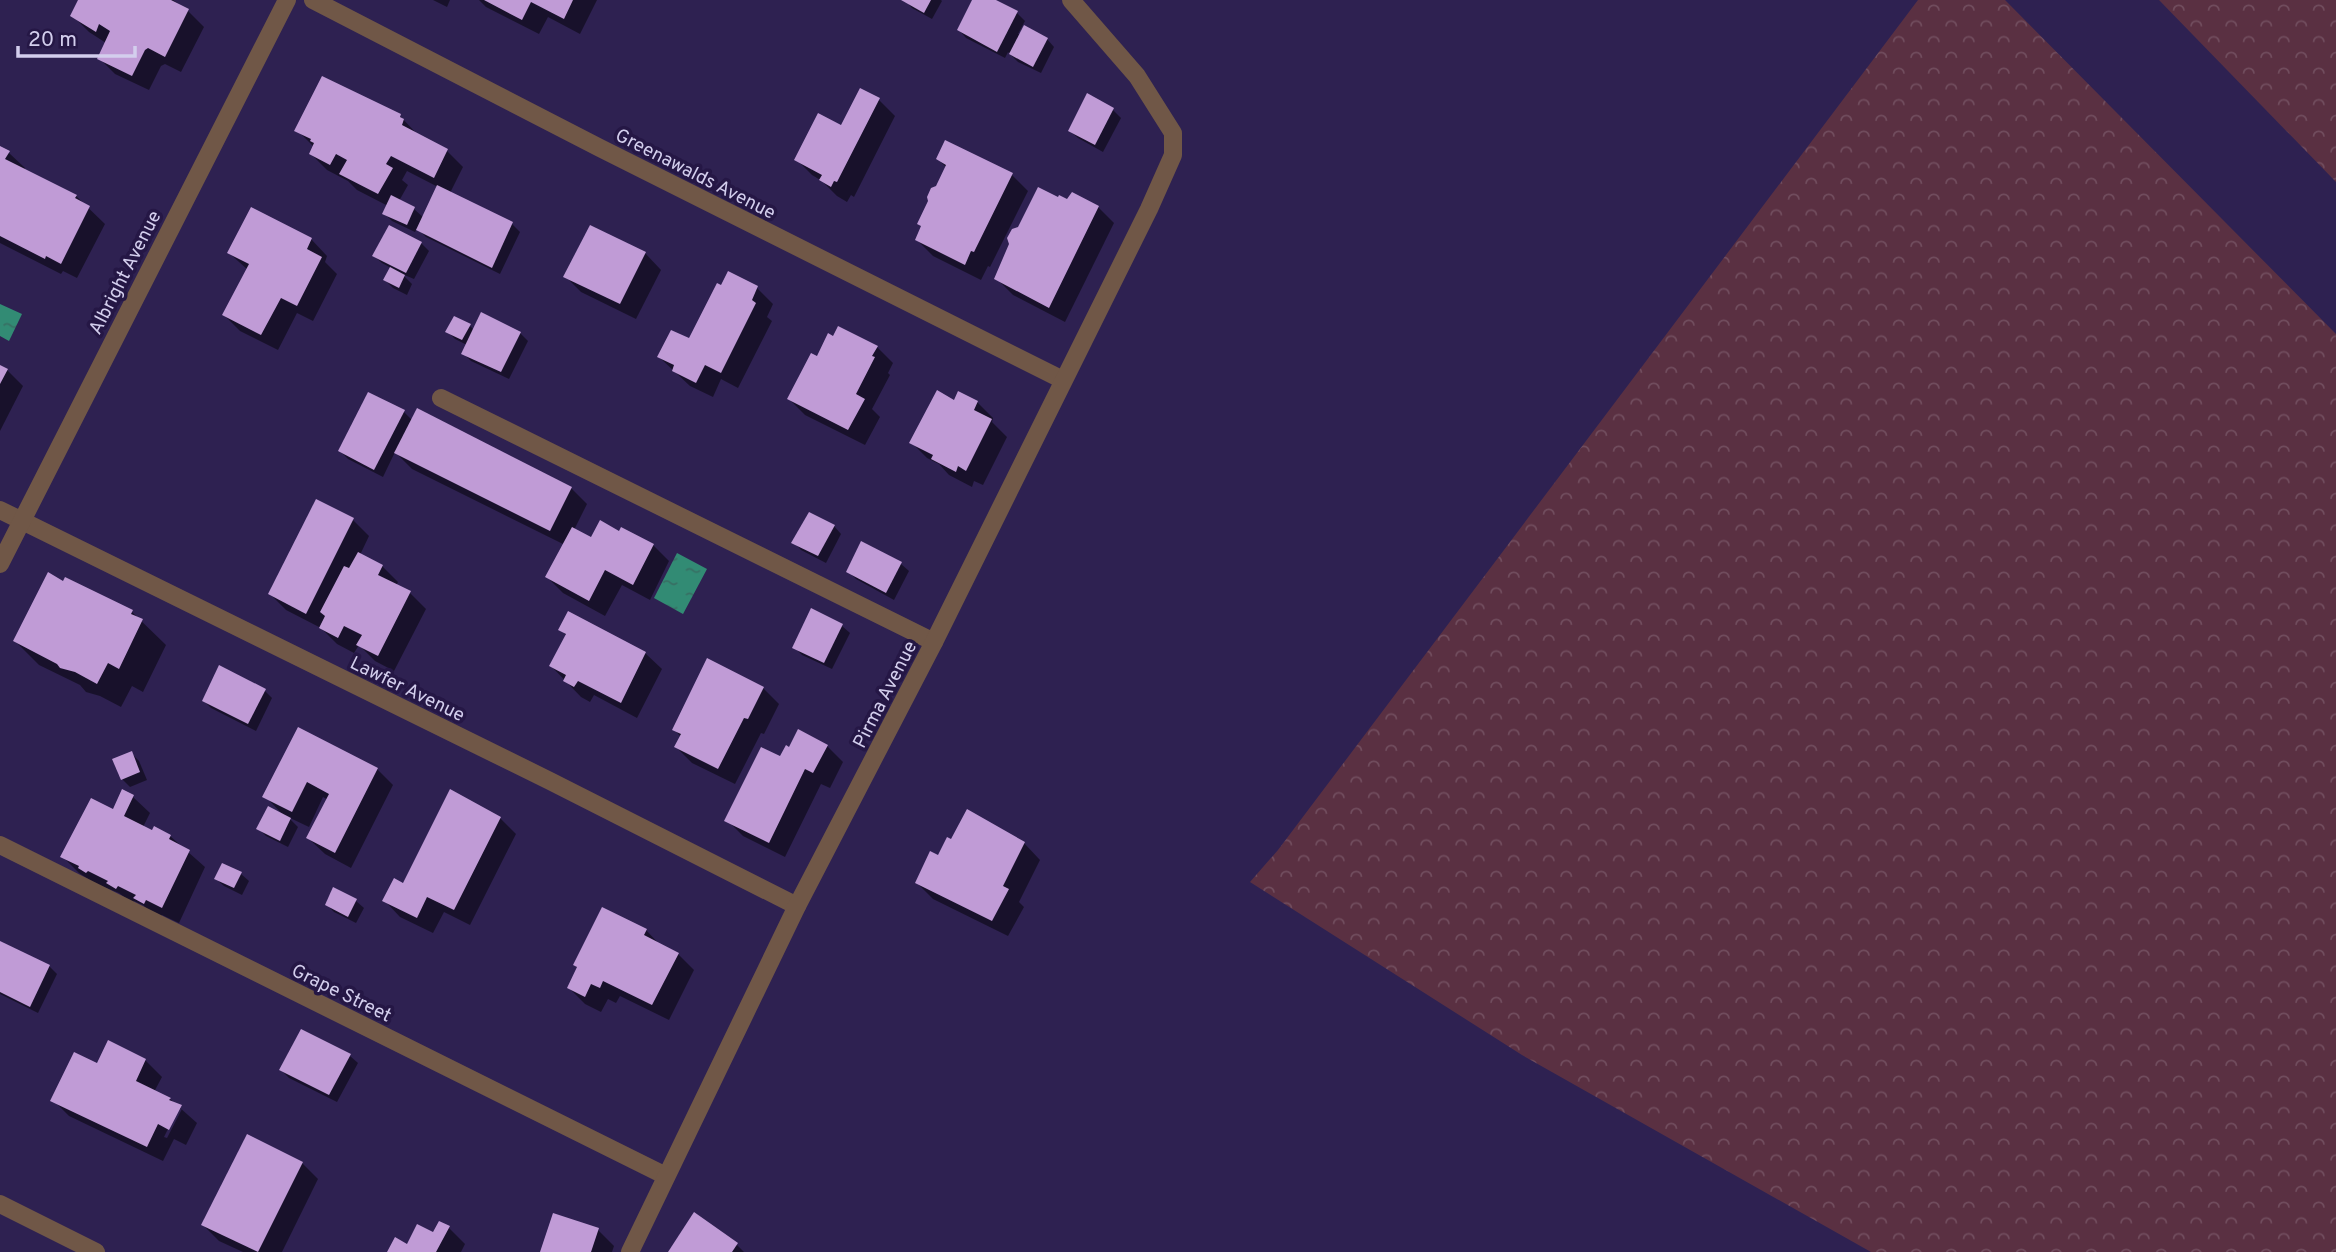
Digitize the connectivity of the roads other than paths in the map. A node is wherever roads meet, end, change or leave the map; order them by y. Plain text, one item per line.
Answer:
1 (287, 0) edge
2 (313, 0) edge
3 (1071, 0) edge
4 (1063, 380) junction
5 (441, 398) dead end
6 (0, 510) edge
7 (22, 520) junction
8 (0, 564) edge
9 (934, 642) junction
10 (0, 845) edge
11 (797, 906) junction
12 (666, 1176) junction
13 (0, 1204) edge
14 (96, 1252) edge
15 (630, 1252) edge

1 - 7 street, Albright Avenue
2 - 4 street, Greenawalds Avenue
3 - 4 street, Pirma Avenue
4 - 9 street, Pirma Avenue
5 - 9 street
6 - 7 street, Lawfer Avenue
7 - 8 street, Albright Avenue
7 - 11 street, Lawfer Avenue
9 - 11 street, Pirma Avenue
10 - 12 street, Grape Street
11 - 12 street, Pirma Avenue
12 - 15 street, Pirma Avenue
13 - 14 street

